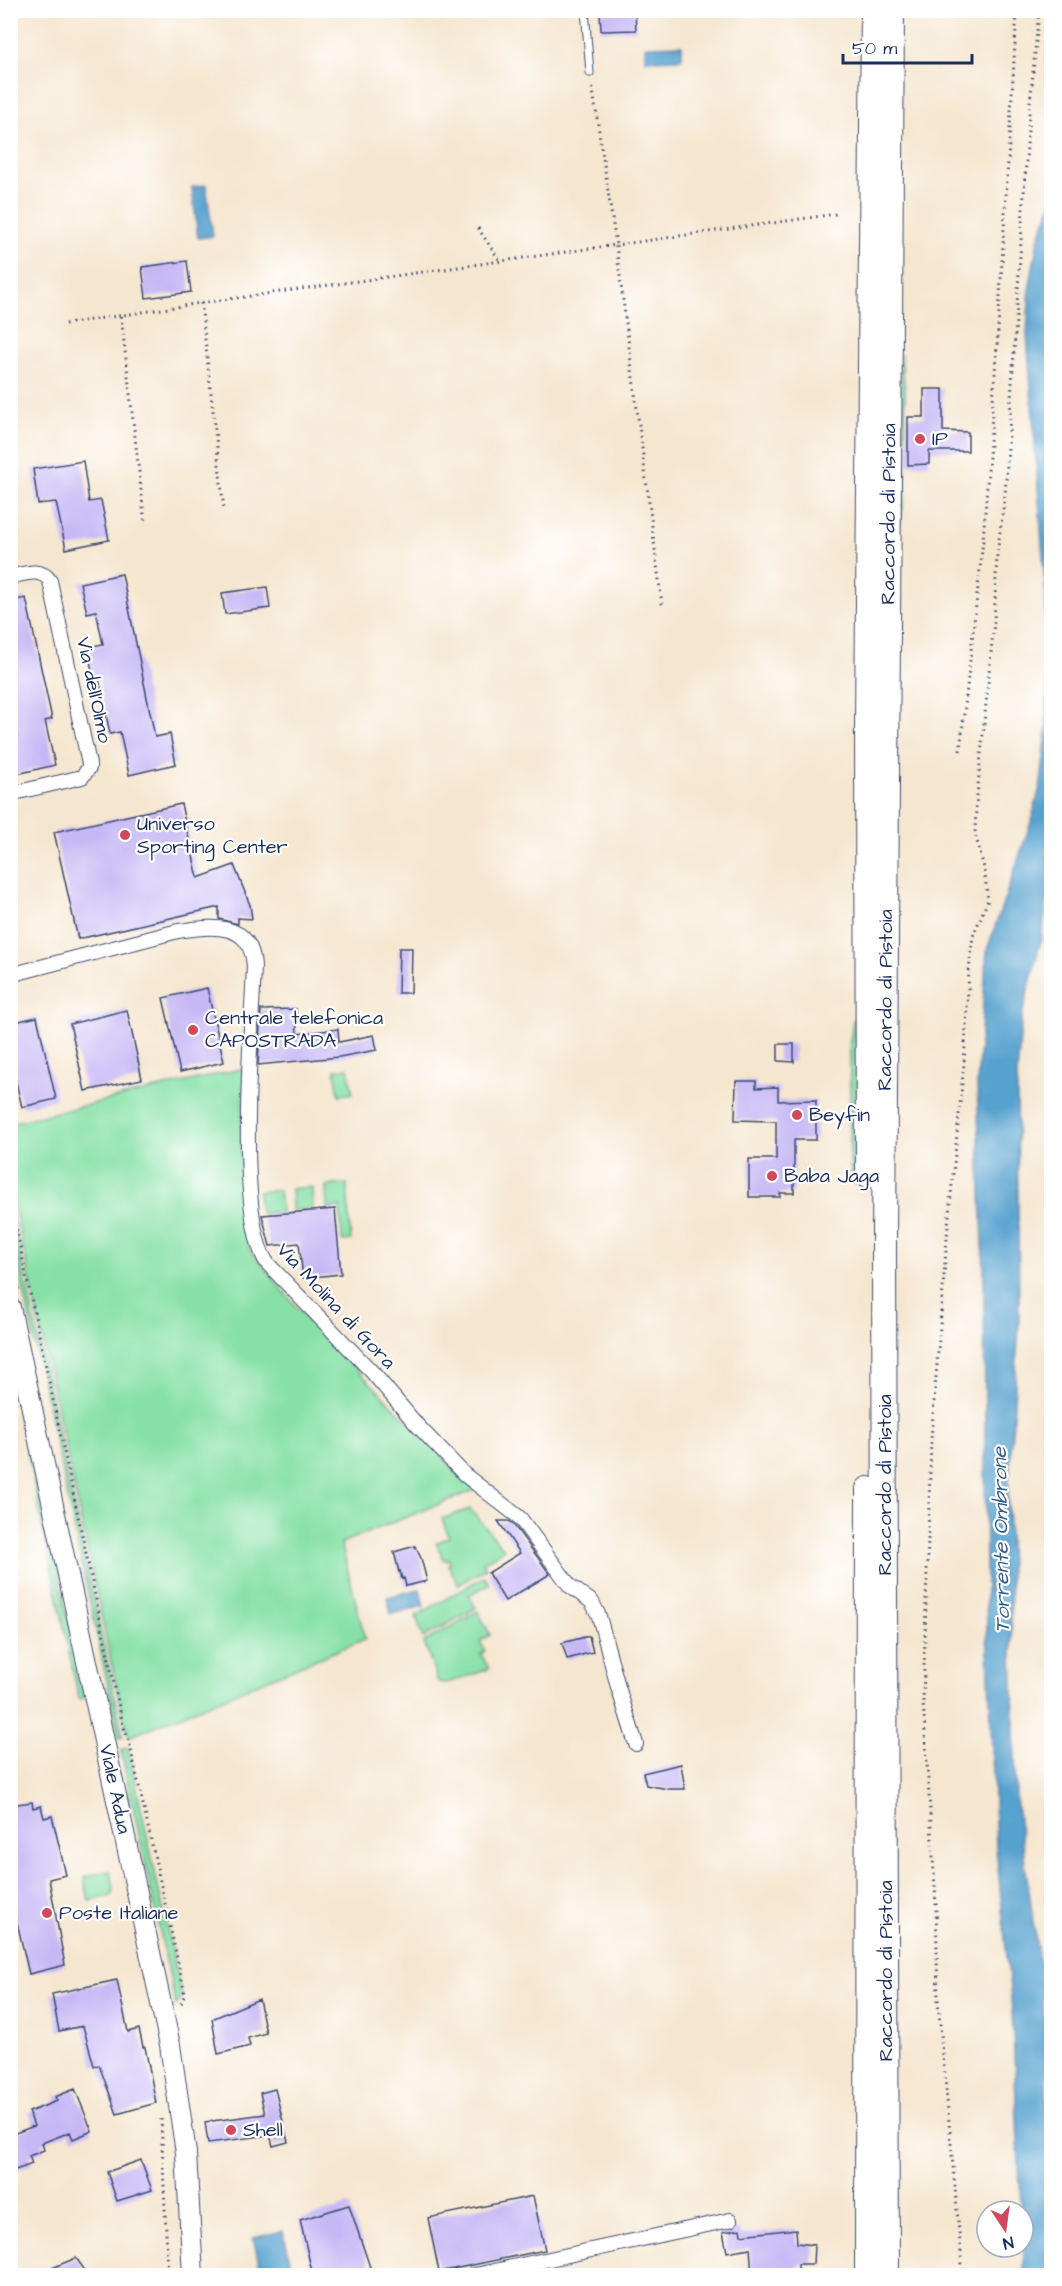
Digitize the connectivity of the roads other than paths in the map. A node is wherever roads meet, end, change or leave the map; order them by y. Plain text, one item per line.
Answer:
1 (585, 10) edge
2 (873, 10) edge
3 (892, 10) edge
4 (590, 73) road end
5 (10, 577) edge
6 (10, 794) edge
7 (10, 975) edge
8 (10, 1307) edge
9 (636, 1744) dead end
10 (730, 2220) dead end
11 (193, 2276) edge
12 (471, 2276) edge
13 (867, 2276) edge
14 (887, 2276) edge

1 - 4 lane
2 - 13 highway, Raccordo di Pistoia
3 - 14 highway, Raccordo di Pistoia
5 - 6 street, Via dell'Olmo
7 - 9 street, Via Molina di Gora
8 - 11 main road, Viale Adua
10 - 12 street

